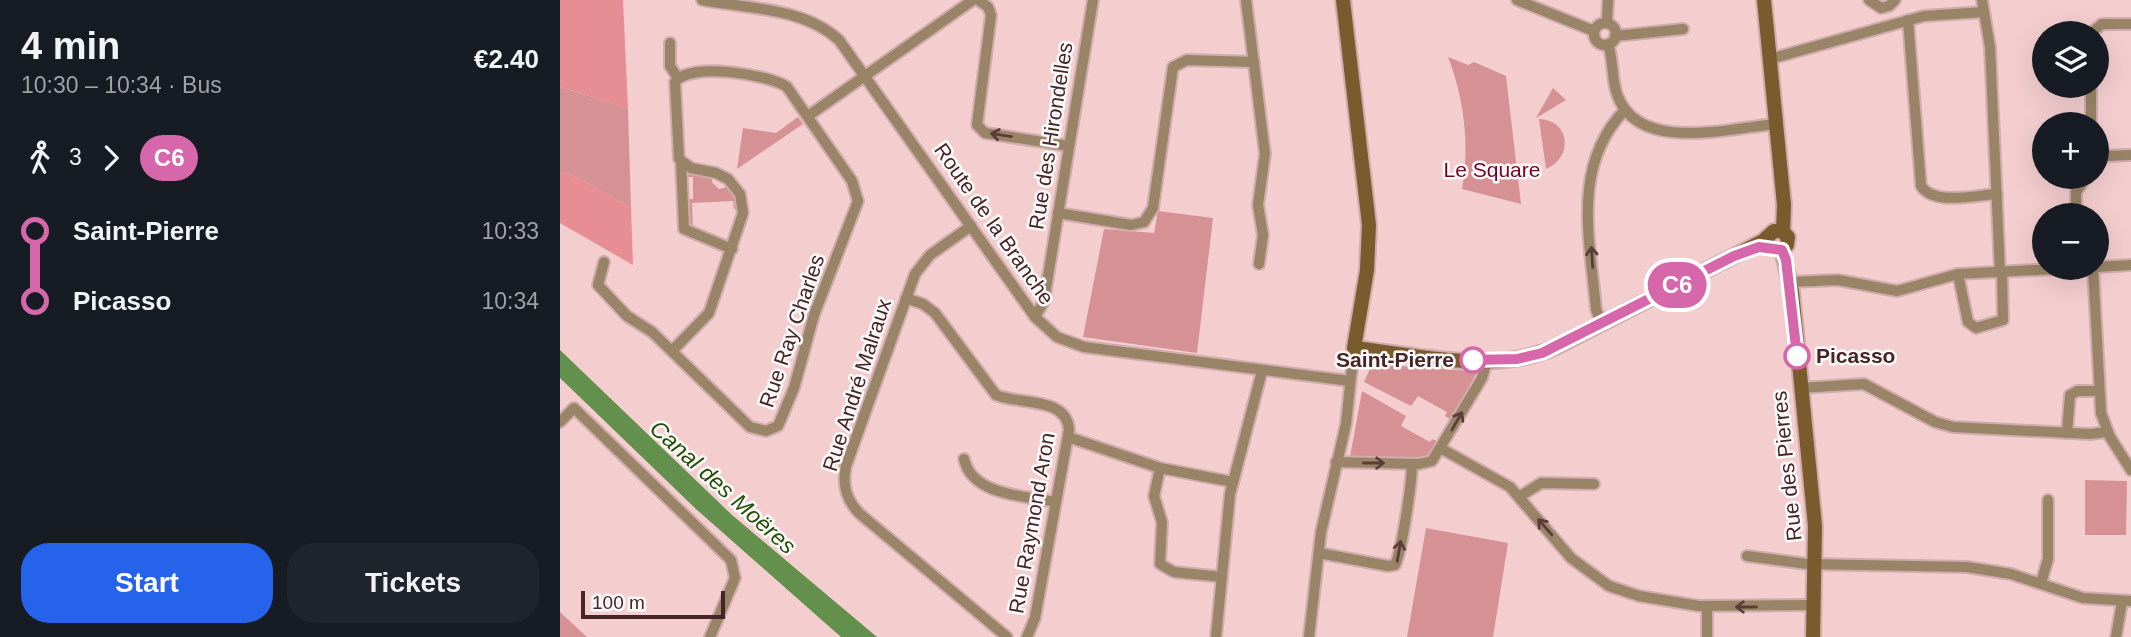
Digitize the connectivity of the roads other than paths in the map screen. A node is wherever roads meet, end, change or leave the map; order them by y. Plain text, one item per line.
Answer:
1 (702, 0) edge
2 (972, 0) edge
3 (978, 0) edge
4 (1093, 0) edge
5 (1246, 0) edge
6 (1343, 0) edge
7 (1517, 0) edge
8 (1608, 0) edge
9 (1764, 0) edge
10 (1869, 0) edge
11 (1895, 0) edge
12 (1983, 6) edge
13 (1908, 20) junction
14 (1607, 23) junction
15 (2131, 24) edge
16 (2109, 25) edge
17 (1683, 29) dead end
18 (1594, 31) junction
19 (1612, 40) junction
20 (670, 43) dead end
21 (1770, 59) junction
22 (1254, 62) junction
23 (867, 76) junction
24 (678, 78) junction
25 (1625, 110) junction
26 (808, 116) junction
27 (1776, 124) junction
28 (1069, 146) junction
29 (2131, 155) edge
30 (2109, 159) edge
31 (681, 162) junction
32 (1997, 194) junction
33 (1058, 214) junction
34 (971, 226) junction
35 (1775, 246) junction
36 (732, 248) junction
37 (604, 262) dead end
38 (1259, 264) dead end
39 (2131, 265) edge
40 (2109, 266) edge
41 (2032, 270) edge
42 (2001, 272) junction
43 (1958, 274) junction
44 (2095, 280) edge
45 (1790, 282) junction
46 (906, 298) junction
47 (1035, 317) junction
48 (1601, 323) junction
49 (1354, 348) junction
50 (672, 351) junction
51 (1487, 361) junction
52 (1262, 371) junction
53 (1350, 381) junction
54 (1800, 388) junction
55 (2098, 391) junction
56 (560, 422) edge
57 (2107, 432) junction
58 (2067, 433) junction
59 (1068, 437) junction
60 (1442, 449) junction
61 (964, 459) dead end
62 (1336, 462) junction
63 (1412, 464) junction
64 (1160, 468) junction
65 (2131, 470) edge
66 (1233, 482) junction
67 (1594, 484) dead end
68 (1519, 497) junction
69 (2048, 500) dead end
70 (1056, 502) junction
71 (1319, 553) junction
72 (1747, 556) dead end
73 (1816, 565) junction
74 (1222, 577) junction
75 (2041, 583) junction
76 (2126, 601) edge
77 (1814, 605) junction
78 (1707, 607) junction
79 (710, 637) edge
80 (1006, 637) edge
81 (1027, 637) edge
82 (1216, 637) edge
83 (1309, 637) edge
84 (1707, 637) edge
85 (1813, 637) edge
86 (2116, 637) edge

1 - 23 street, Route de la Branche
2 - 23 street
28 -> 3 street
4 - 28 street, Rue des Hirondelles
5 - 22 street
6 - 49 street
7 - 18 street
8 - 14 street
9 - 21 street
10 - 11 street
12 - 13 street
12 - 32 street
13 - 21 street
13 - 32 street
14 - 18 street
14 - 19 street
15 - 16 street
17 - 19 street
18 - 19 street
19 - 25 street
20 - 24 street
21 - 27 street
22 - 33 street
22 - 38 street
23 - 26 street
23 - 34 street, Route de la Branche
24 - 26 street, Rue Ray Charles
24 - 31 street
25 - 27 street
48 -> 25 street
26 - 50 street, Rue Ray Charles
27 - 35 street, Rue des Pierres
28 - 33 street, Rue des Hirondelles
29 - 30 street
31 - 36 street
31 - 36 street
32 - 42 street
33 - 47 street, Rue des Hirondelles
34 - 46 street, Rue André Malraux
34 - 47 street, Route de la Branche
35 - 45 street, Rue des Pierres
35 - 48 street
36 - 50 street
37 - 50 street, Rue Ray Charles
39 - 40 street
41 - 42 street
42 - 43 street
42 - 43 street
43 - 45 street
44 - 55 street
45 - 54 street, Rue des Pierres
46 - 59 street, Rue Raymond Aron
46 - 80 street, Rue André Malraux
47 - 52 street, Route de la Branche
48 - 51 street
49 - 51 street
49 - 53 street
60 -> 51 street
52 - 53 street, Route de la Branche
52 - 66 street
53 - 62 street
54 - 58 street
54 - 73 street, Rue des Pierres
55 - 57 street
55 - 58 street
56 - 79 street
57 - 58 street
57 - 65 street
59 - 64 street
59 - 70 street, Rue Raymond Aron
60 - 63 street
60 - 68 street
61 - 70 street
62 -> 63 street
62 - 71 street
71 -> 63 street
64 - 66 street
64 - 74 street
66 - 74 street
67 - 68 street
78 -> 68 street
69 - 75 street
70 - 81 street, Rue Raymond Aron
71 - 83 street
72 - 73 street
73 - 75 street
73 - 77 street, Rue des Pierres
74 - 82 street
75 - 76 street
76 - 86 street
77 -> 78 street
77 - 85 street, Rue des Pierres
78 - 84 street

